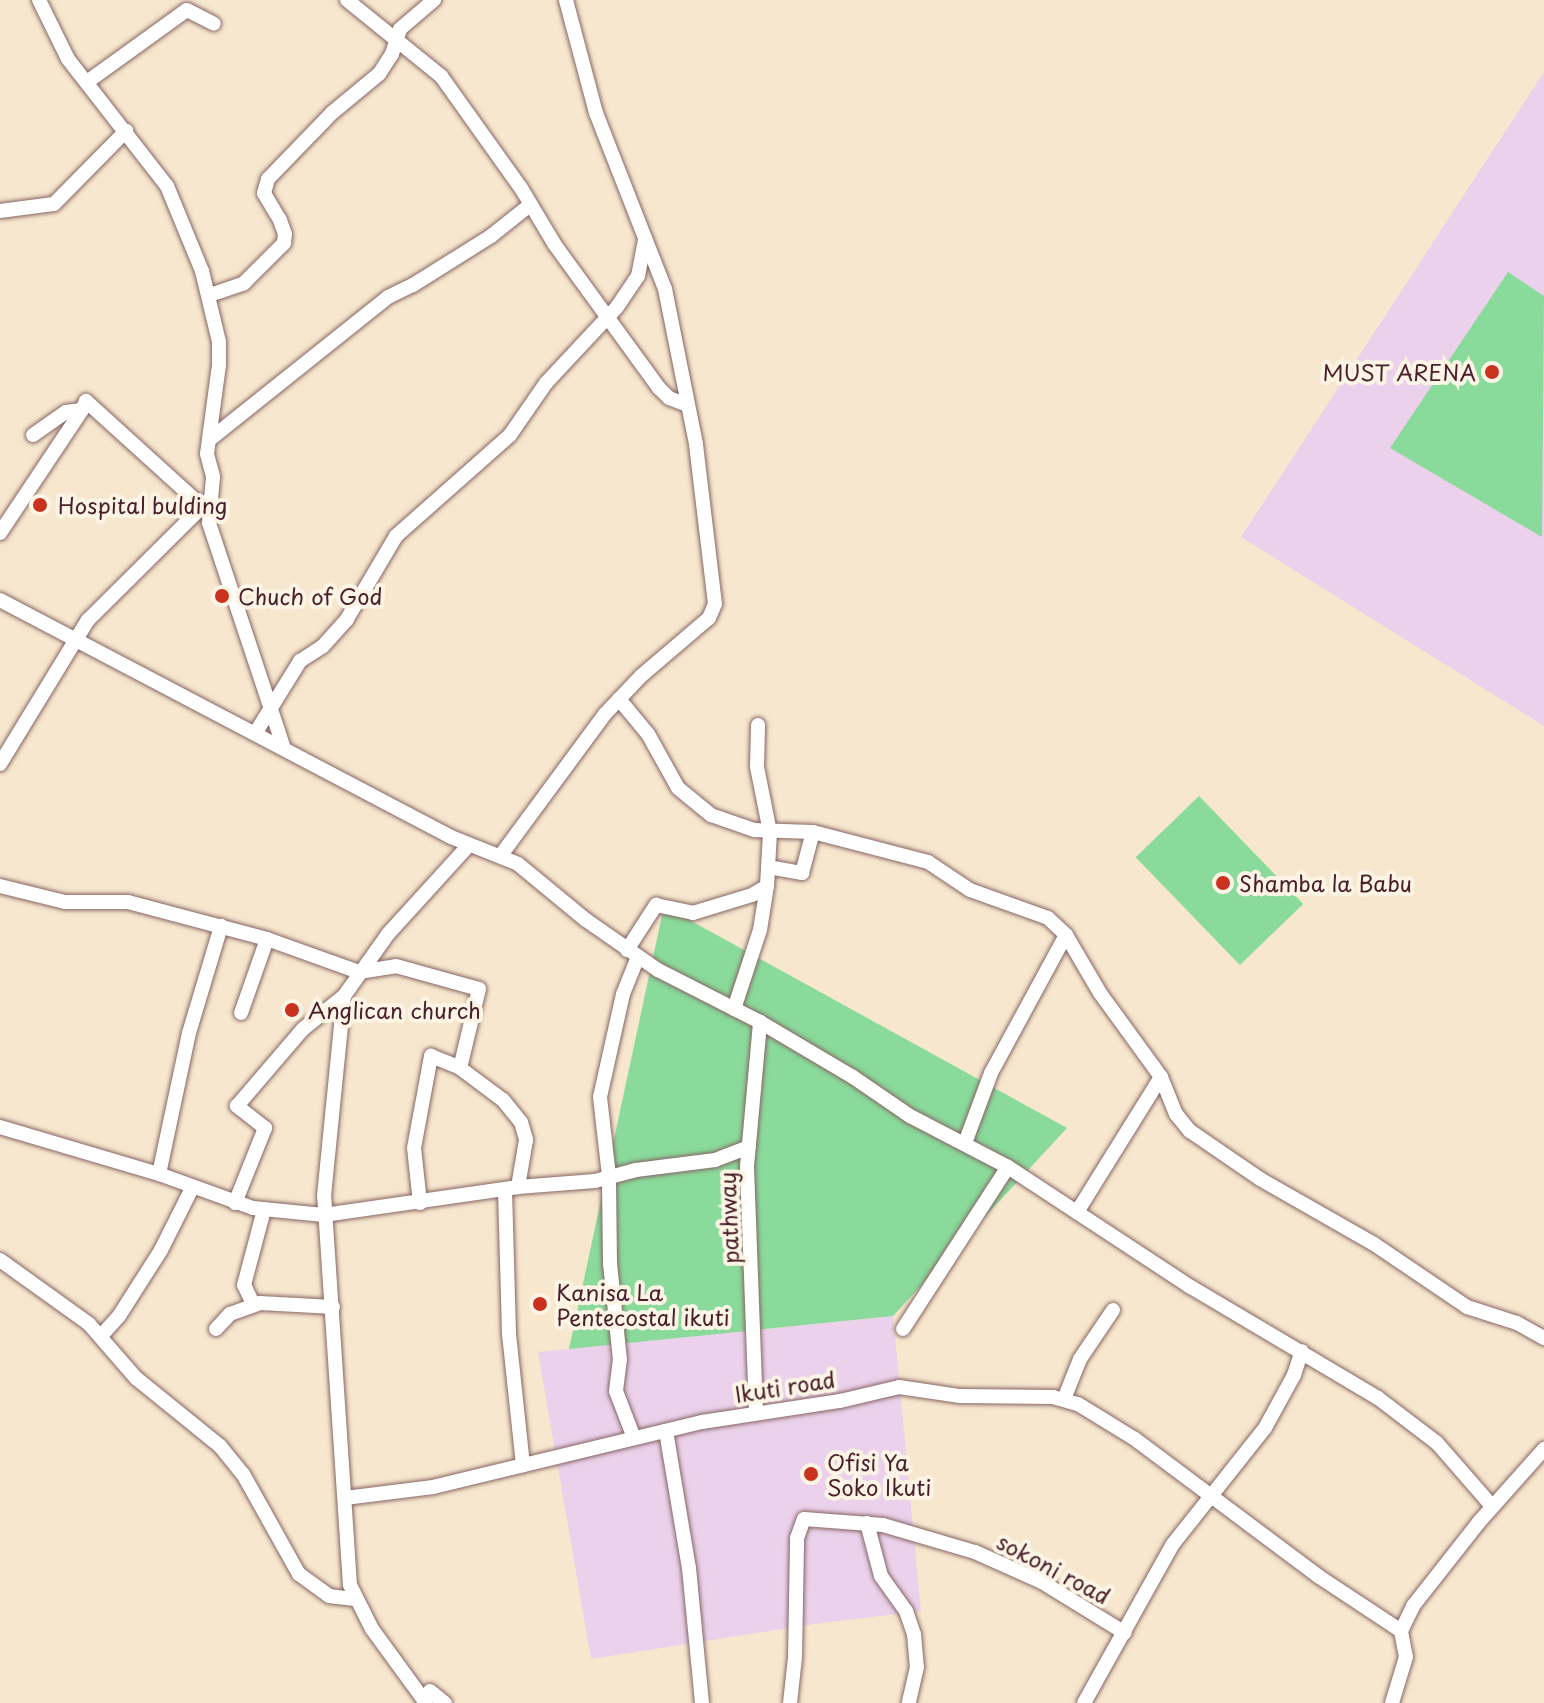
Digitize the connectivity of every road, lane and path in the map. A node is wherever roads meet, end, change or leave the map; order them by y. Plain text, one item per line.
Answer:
1 (39, 0) edge
2 (347, 0) edge
3 (434, 0) edge
4 (566, 0) edge
5 (214, 24) dead end
6 (396, 39) junction
7 (87, 82) junction
8 (126, 131) junction
9 (530, 205) junction
10 (0, 211) edge
11 (646, 234) junction
12 (210, 295) junction
13 (608, 316) junction
14 (687, 405) junction
15 (82, 410) junction
16 (33, 435) dead end
17 (209, 440) junction
18 (207, 502) junction
19 (0, 533) edge
20 (0, 600) edge
21 (75, 639) junction
22 (619, 699) junction
23 (271, 712) junction
24 (758, 725) dead end
25 (256, 732) junction
26 (283, 746) junction
27 (0, 764) edge
28 (770, 832) junction
29 (813, 832) junction
30 (469, 845) junction
31 (501, 855) junction
32 (768, 867) junction
33 (0, 886) edge
34 (767, 886) junction
35 (221, 926) junction
36 (1066, 935) junction
37 (267, 939) junction
38 (633, 954) junction
39 (359, 972) junction
40 (344, 996) junction
41 (734, 1009) junction
42 (241, 1013) dead end
43 (760, 1022) junction
44 (460, 1068) junction
45 (1161, 1077) junction
46 (0, 1127) edge
47 (965, 1143) junction
48 (749, 1147) junction
49 (1008, 1167) junction
50 (159, 1174) junction
51 (609, 1176) junction
52 (192, 1188) junction
53 (512, 1189) junction
54 (235, 1203) junction
55 (420, 1203) junction
56 (264, 1210) junction
57 (1077, 1212) junction
58 (324, 1215) junction
59 (0, 1260) edge
60 (253, 1304) junction
61 (333, 1307) junction
62 (1113, 1310) dead end
63 (216, 1329) dead end
64 (903, 1329) dead end
65 (101, 1336) junction
66 (1544, 1338) edge
67 (1302, 1351) junction
68 (1064, 1399) junction
69 (756, 1412) junction
70 (666, 1431) junction
71 (634, 1438) junction
72 (1544, 1449) edge
73 (523, 1465) junction
74 (1211, 1493) junction
75 (345, 1498) junction
76 (1492, 1506) junction
77 (867, 1523) junction
78 (355, 1599) junction
79 (1401, 1631) junction
80 (1125, 1633) junction
81 (428, 1697) edge
82 (445, 1703) edge
83 (702, 1703) edge
84 (790, 1703) edge
85 (909, 1703) edge
86 (1084, 1703) edge
87 (1392, 1703) edge

1 - 7 street
2 - 6 street
3 - 6 street
4 - 11 street
5 - 7 street
6 - 9 street
6 - 12 street
7 - 8 street
8 - 10 street
8 - 12 street
9 - 13 street
9 - 17 street
11 - 13 street
11 - 14 street
12 - 17 street
13 - 14 street
13 - 23 street
14 - 22 street
15 - 16 street
15 - 18 street
15 - 19 street
17 - 18 street
18 - 21 street
18 - 23 street
20 - 21 street
21 - 25 street
21 - 27 street
22 - 28 street
22 - 31 street
23 - 25 street
23 - 26 street
24 - 28 street
25 - 26 street
26 - 30 street
28 - 29 street
28 - 32 street
29 - 32 street
29 - 36 street
30 - 31 street
30 - 39 street
31 - 38 street
32 - 34 street
33 - 35 street
34 - 38 street
34 - 41 street
35 - 37 street
35 - 50 street
36 - 45 street
36 - 47 street
37 - 39 street
37 - 42 street
38 - 41 street
38 - 51 street
39 - 40 street
39 - 44 street
40 - 54 street
40 - 58 street
41 - 43 street
43 - 47 street
43 - 48 street, pathway
44 - 53 street
44 - 55 street
45 - 57 street
45 - 66 street
46 - 50 street
47 - 49 street
48 - 51 street
48 - 69 street, pathway
49 - 57 street
49 - 64 street
50 - 52 street
51 - 53 street
51 - 71 street
52 - 54 street
52 - 65 street
53 - 55 street
53 - 73 street
54 - 56 street
55 - 58 street
56 - 58 street
56 - 60 street
57 - 67 street
58 - 61 street
59 - 65 street
60 - 61 street
60 - 63 street
61 - 75 street
62 - 68 street
65 - 78 street
67 - 74 street
67 - 76 street
68 - 69 street, Ikuti road
68 - 74 street, Ikuti road
69 - 70 street, Ikuti road
70 - 71 street, Ikuti road
70 - 83 street
71 - 73 street, Ikuti road
72 - 76 street
73 - 75 street, Ikuti road
74 - 79 street, Ikuti road
74 - 80 street
75 - 78 street
76 - 79 street
77 - 80 street, sokoni road
77 - 84 street, sokoni road
77 - 85 street
78 - 81 street
79 - 87 street
80 - 86 street
81 - 82 street

